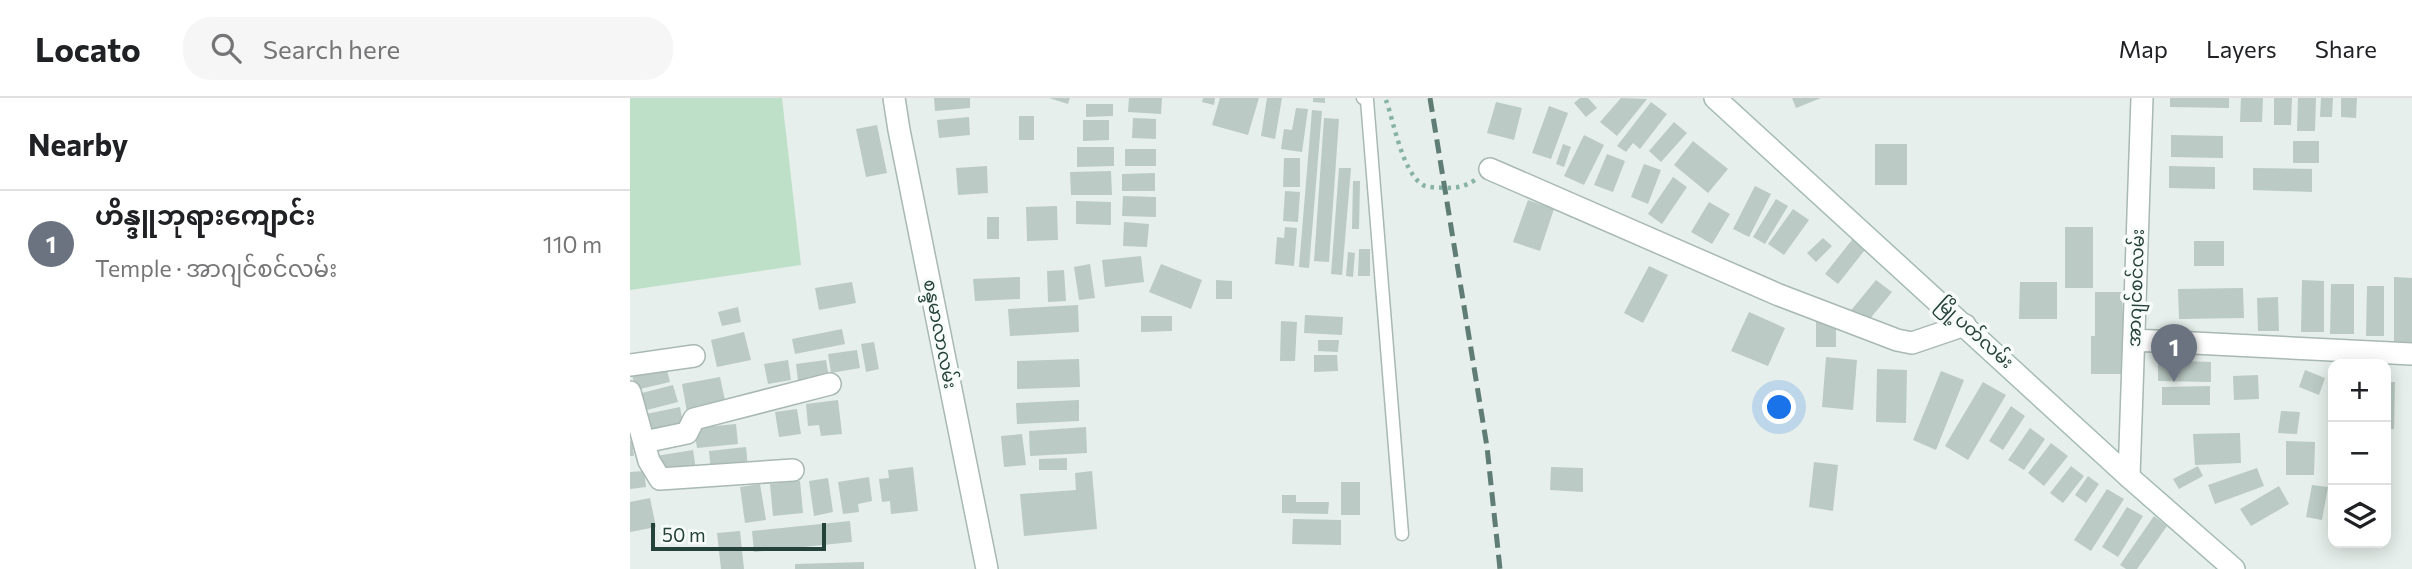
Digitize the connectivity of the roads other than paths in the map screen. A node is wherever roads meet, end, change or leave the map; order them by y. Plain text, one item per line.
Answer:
1 (894, 98) edge
2 (1363, 98) edge
3 (1715, 98) edge
4 (2142, 98) edge
5 (1490, 169) road end
6 (1965, 325) junction
7 (2134, 340) junction
8 (2412, 354) edge
9 (694, 356) dead end
10 (630, 365) edge
11 (830, 384) dead end
12 (630, 391) edge
13 (641, 455) edge
14 (793, 470) dead end
15 (2129, 477) junction
16 (1402, 534) dead end
17 (986, 569) edge
18 (2234, 569) edge

1 - 17 street, စန္ဒမာလာလမ်း
2 - 16 lane
3 - 6 street, မြို့ပတ်လမ်း
4 - 7 street, အာဂျင်စင်လမ်း
5 - 6 street
6 - 15 street, မြို့ပတ်လမ်း
7 - 8 street
7 - 15 street, အာဂျင်စင်လမ်း
9 - 10 street
11 - 13 street
12 - 13 street
13 - 14 street
15 - 18 street, မြို့ပတ်လမ်း

